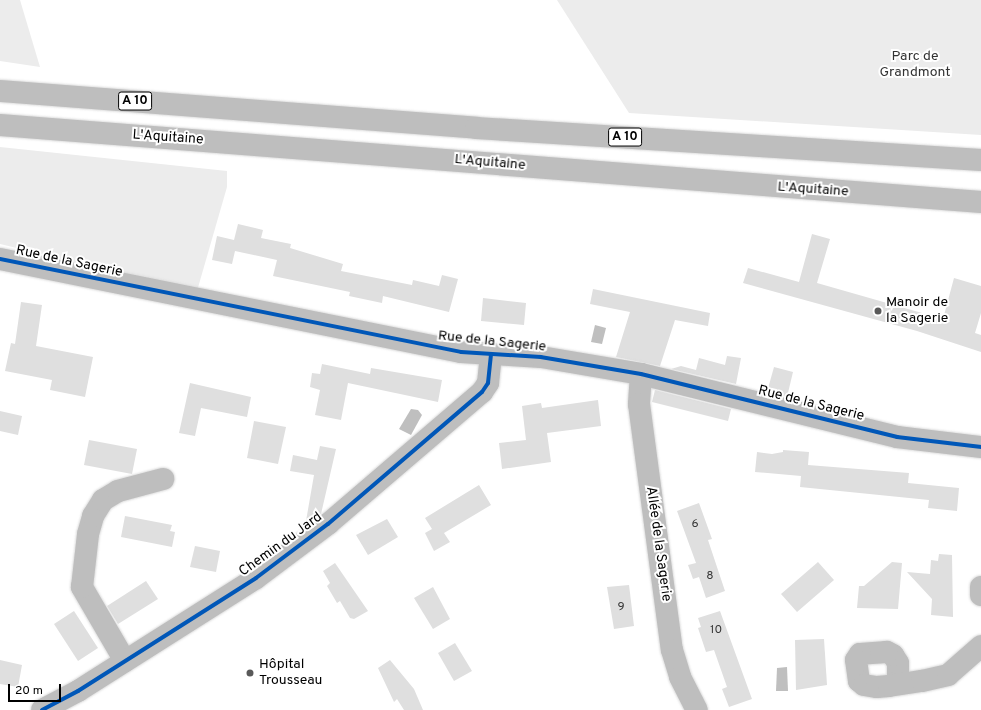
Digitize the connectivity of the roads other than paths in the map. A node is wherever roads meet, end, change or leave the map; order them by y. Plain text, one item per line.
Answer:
1 (0, 91) edge
2 (0, 125) edge
3 (981, 160) edge
4 (981, 202) edge
5 (0, 259) edge
6 (491, 355) junction
7 (641, 374) junction
8 (981, 447) edge
9 (163, 479) dead end
10 (981, 587) edge
11 (981, 595) edge
12 (981, 646) edge
13 (125, 661) junction
14 (898, 684) dead end
15 (42, 710) edge
16 (697, 710) edge

1 - 3 main road, A 10
2 - 4 main road, L'Aquitaine
5 - 6 main road, Rue de la Sagerie
6 - 7 main road, Rue de la Sagerie
6 - 13 main road, Chemin du Jard
7 - 8 main road, Rue de la Sagerie
7 - 16 main road, Allée de la Sagerie
9 - 13 main road
10 - 11 main road
12 - 14 main road
13 - 15 main road, Chemin du Jard

